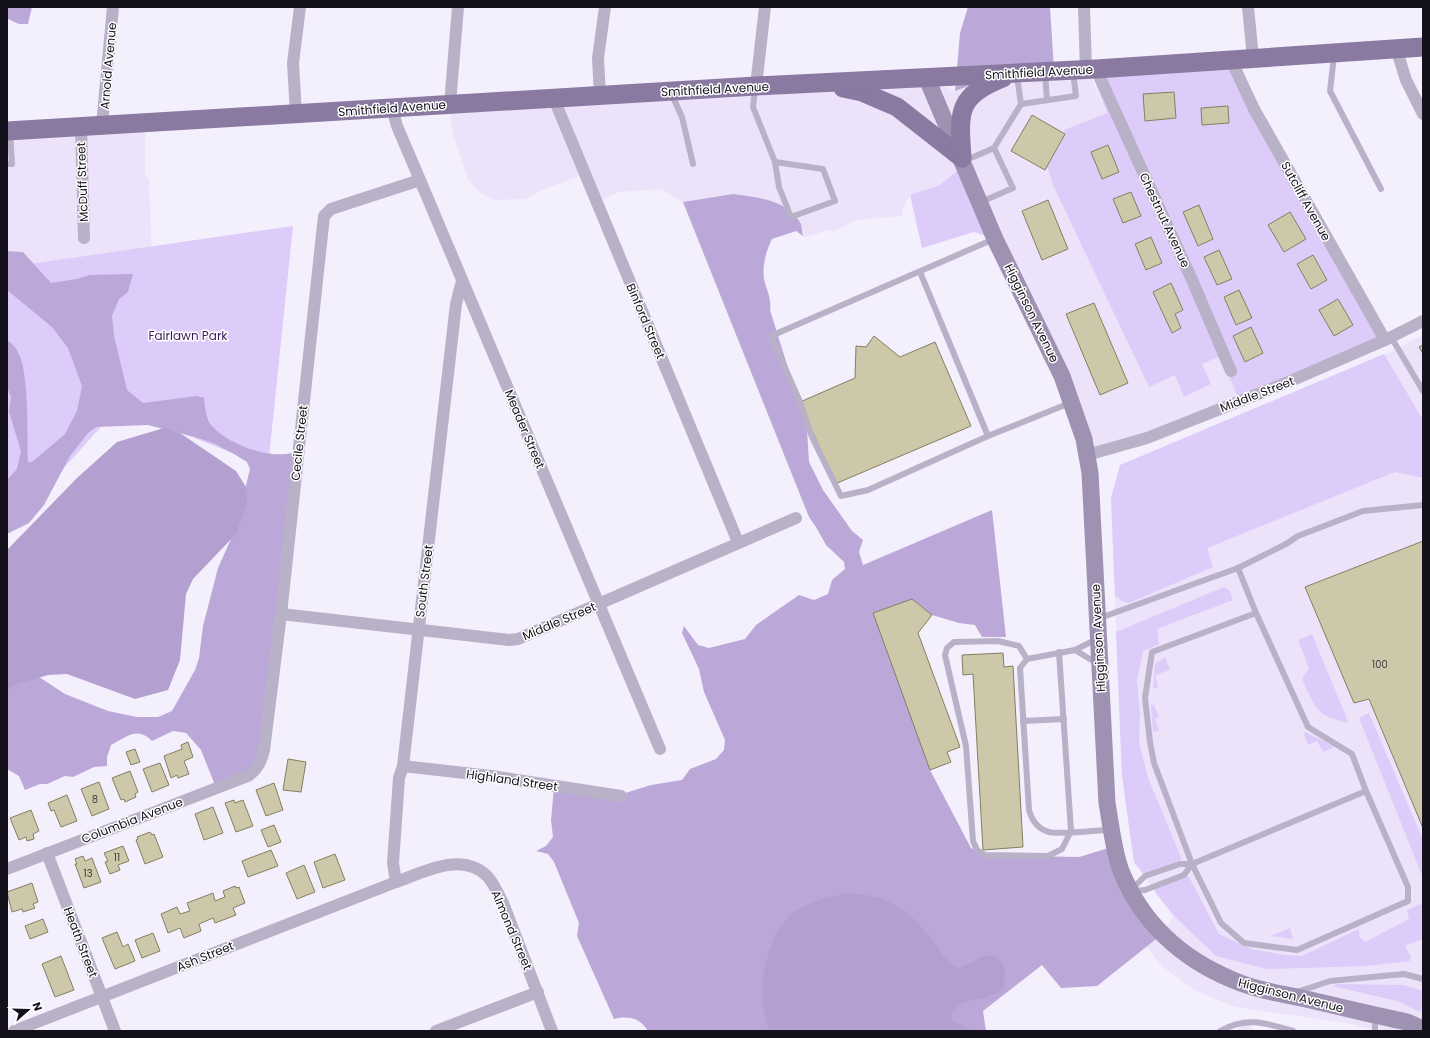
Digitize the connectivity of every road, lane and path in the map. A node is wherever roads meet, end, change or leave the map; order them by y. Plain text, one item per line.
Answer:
1 (113, 7) edge
2 (300, 7) edge
3 (458, 7) edge
4 (605, 7) edge
5 (765, 7) edge
6 (1084, 7) edge
7 (1248, 7) edge
8 (1423, 47) edge
9 (1396, 48) junction
10 (1334, 52) junction
11 (1253, 58) junction
12 (1231, 60) junction
13 (1085, 70) junction
14 (1045, 71) junction
15 (1016, 73) junction
16 (928, 79) junction
17 (826, 83) junction
18 (756, 86) junction
19 (670, 91) junction
20 (600, 96) junction
21 (554, 99) junction
22 (1047, 100) junction
23 (450, 104) junction
24 (1021, 104) junction
25 (392, 108) junction
26 (296, 114) junction
27 (1423, 114) edge
28 (102, 125) junction
29 (81, 126) junction
30 (8, 131) edge
31 (994, 148) junction
32 (963, 160) junction
33 (775, 162) junction
34 (7, 164) edge
35 (693, 164) dead end
36 (420, 180) junction
37 (1381, 189) dead end
38 (980, 202) junction
39 (84, 238) dead end
40 (995, 239) junction
41 (920, 272) junction
42 (462, 281) junction
43 (1423, 321) edge
44 (1388, 339) junction
45 (1231, 371) dead end
46 (1423, 391) edge
47 (1071, 402) junction
48 (988, 436) junction
49 (1087, 455) junction
50 (1423, 505) edge
51 (796, 518) dead end
52 (738, 542) junction
53 (1238, 568) junction
54 (599, 604) junction
55 (281, 614) junction
56 (1256, 614) junction
57 (1096, 619) junction
58 (418, 630) junction
59 (1098, 638) junction
60 (1075, 650) junction
61 (1059, 652) junction
62 (1028, 659) junction
63 (1100, 665) junction
64 (1064, 719) junction
65 (1023, 721) junction
66 (660, 748) dead end
67 (403, 766) junction
68 (256, 771) joint
69 (1366, 792) junction
70 (621, 796) dead end
71 (1111, 830) junction
72 (1070, 832) junction
73 (47, 852) junction
74 (1192, 864) junction
75 (7, 868) edge
76 (396, 882) junction
77 (1131, 891) junction
78 (1423, 979) edge
79 (538, 992) junction
80 (1286, 996) junction
81 (102, 997) junction
82 (1375, 1023) edge
83 (1423, 1029) edge
84 (14, 1031) edge
85 (115, 1031) edge
86 (436, 1031) edge
87 (552, 1031) edge
88 (1220, 1031) edge
89 (1292, 1031) edge

1 - 28 street, Arnold Avenue
2 - 26 street
3 - 23 street
4 - 20 street
5 - 18 street
6 - 13 street
7 - 11 street
8 - 9 main road, Smithfield Avenue
9 - 10 main road, Smithfield Avenue
9 - 27 street
10 - 11 main road, Smithfield Avenue
10 - 37 lane
11 - 12 main road, Smithfield Avenue
12 - 13 main road, Smithfield Avenue
12 - 44 street, Sutcliff Avenue
13 - 14 main road, Smithfield Avenue
13 - 22 lane
13 - 45 street, Chestnut Avenue
14 - 15 main road, Smithfield Avenue
14 - 22 lane
15 - 16 main road, Smithfield Avenue
15 - 24 lane
15 - 32 main road
16 - 17 main road, Smithfield Avenue
16 - 32 street, Higginson Avenue
17 - 18 main road, Smithfield Avenue
17 - 32 main road
18 - 19 main road, Smithfield Avenue
18 - 33 lane
19 - 20 main road, Smithfield Avenue
19 - 35 lane
20 - 21 main road, Smithfield Avenue
21 - 23 main road, Smithfield Avenue
21 - 52 street, Binford Street
22 - 24 lane
23 - 25 main road, Smithfield Avenue
24 - 31 lane
25 - 26 main road, Smithfield Avenue
25 - 36 street, Meader Street
26 - 28 main road, Smithfield Avenue
28 - 29 main road, Smithfield Avenue
29 - 30 main road, Smithfield Avenue
29 - 39 street, McDuff Street
30 - 34 lane
31 - 32 lane
31 - 38 lane
32 - 38 street, Higginson Avenue
33 - 33 lane
36 - 42 street, Meader Street
36 - 55 street, Cecile Street
38 - 40 street, Higginson Avenue
40 - 41 lane
40 - 47 street, Higginson Avenue
41 - 48 lane
41 - 48 lane
42 - 54 street, Meader Street
42 - 58 street, South Street
43 - 44 street, Middle Street
44 - 46 lane, Sutcliff Avenue
44 - 49 street, Middle Street
47 - 48 lane
47 - 49 street, Higginson Avenue
49 - 57 street, Higginson Avenue
50 - 53 lane
51 - 52 street, Middle Street
52 - 54 street, Middle Street
53 - 56 lane
53 - 57 lane
54 - 58 street, Middle Street
54 - 66 street, Meader Street
55 - 58 street, Middle Street
55 - 68 street, Cecile Street
56 - 69 lane
56 - 74 lane
57 - 59 street, Higginson Avenue
58 - 67 street, South Street
59 - 60 lane
59 - 63 street, Higginson Avenue
60 - 61 lane
60 - 63 lane
61 - 62 lane
61 - 64 lane
62 - 65 lane
62 - 72 lane
63 - 71 street, Higginson Avenue
64 - 65 lane
64 - 72 lane
65 - 72 lane
67 - 70 street, Highland Street
67 - 76 street, South Street
68 - 73 street, Columbia Avenue
69 - 74 lane
69 - 74 lane
71 - 72 lane
71 - 77 street, Higginson Avenue
73 - 75 street, Columbia Avenue
73 - 81 street, Heath Street
74 - 77 lane
74 - 77 lane
76 - 79 street, Almond Street
76 - 81 street, Ash Street
77 - 80 street, Higginson Avenue
78 - 80 lane
79 - 86 street
79 - 87 street, Almond Street
80 - 82 street, Higginson Avenue
81 - 84 street, Ash Street
81 - 85 street, Heath Street
82 - 83 street, Higginson Avenue
88 - 89 lane

